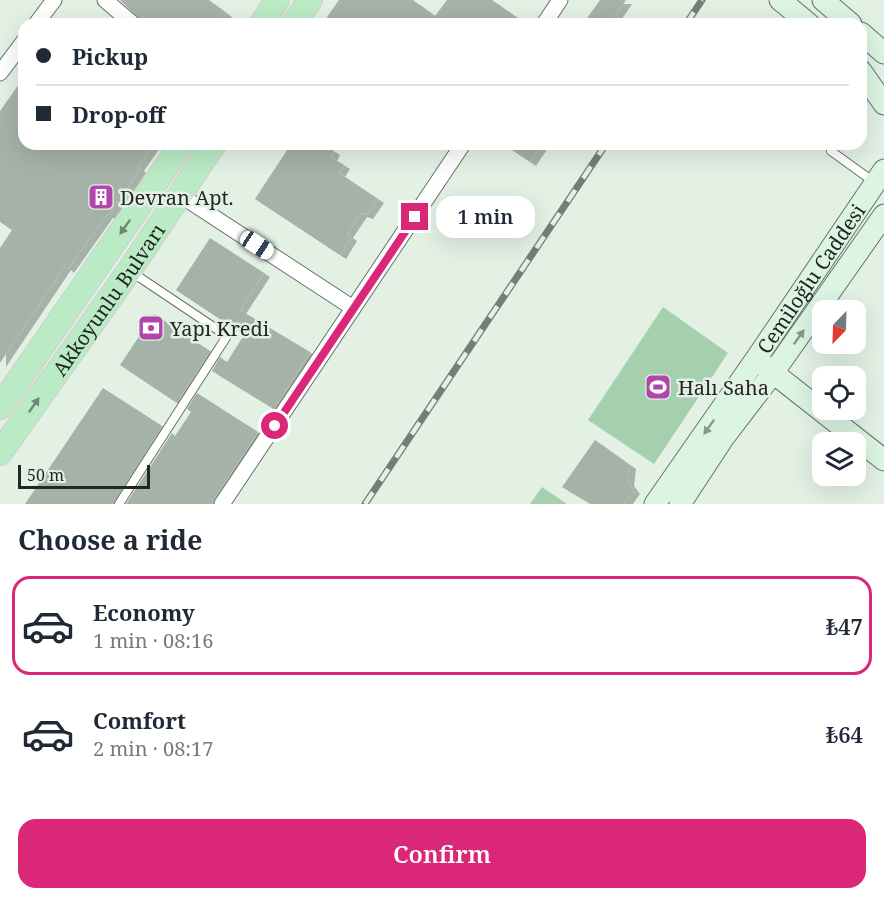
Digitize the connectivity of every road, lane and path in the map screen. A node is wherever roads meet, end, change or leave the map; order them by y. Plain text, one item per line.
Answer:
1 (54, 0) edge
2 (105, 0) edge
3 (277, 0) edge
4 (310, 0) edge
5 (560, 0) edge
6 (780, 0) edge
7 (823, 0) edge
8 (40, 18) edge
9 (126, 18) edge
10 (266, 18) edge
11 (298, 18) edge
12 (548, 18) edge
13 (802, 18) edge
14 (844, 18) edge
15 (18, 48) edge
16 (0, 73) edge
17 (867, 75) edge
18 (867, 79) edge
19 (884, 91) edge
20 (884, 104) edge
21 (178, 150) edge
22 (210, 150) edge
23 (460, 150) edge
24 (831, 151) dead end
25 (880, 176) edge
26 (180, 195) junction
27 (884, 215) edge
28 (129, 271) junction
29 (353, 308) junction
30 (756, 359) junction
31 (774, 373) junction
32 (0, 407) edge
33 (0, 453) edge
34 (884, 460) edge
35 (119, 504) edge
36 (222, 504) edge
37 (655, 504) edge
38 (680, 504) edge

1 - 8 street
2 - 9 street
3 - 10 main road
4 - 11 main road
5 - 12 street
6 - 13 main road
7 - 14 main road
15 - 16 street
17 - 19 main road
18 - 20 main road
21 -> 32 main road, Akkoyunlu Bulvarı
22 - 26 main road, Akkoyunlu Bulvarı
23 - 29 street
24 - 25 lane
25 - 30 main road, Cemiloğlu Caddesi
26 - 28 main road, Akkoyunlu Bulvarı
26 - 29 street
31 -> 27 main road, Cemiloğlu Caddesi
33 -> 28 main road, Akkoyunlu Bulvarı
28 - 35 lane
29 - 36 street
30 - 31 main road
30 -> 37 main road, Cemiloğlu Caddesi
31 - 34 main road
31 - 38 main road, Cemiloğlu Caddesi

